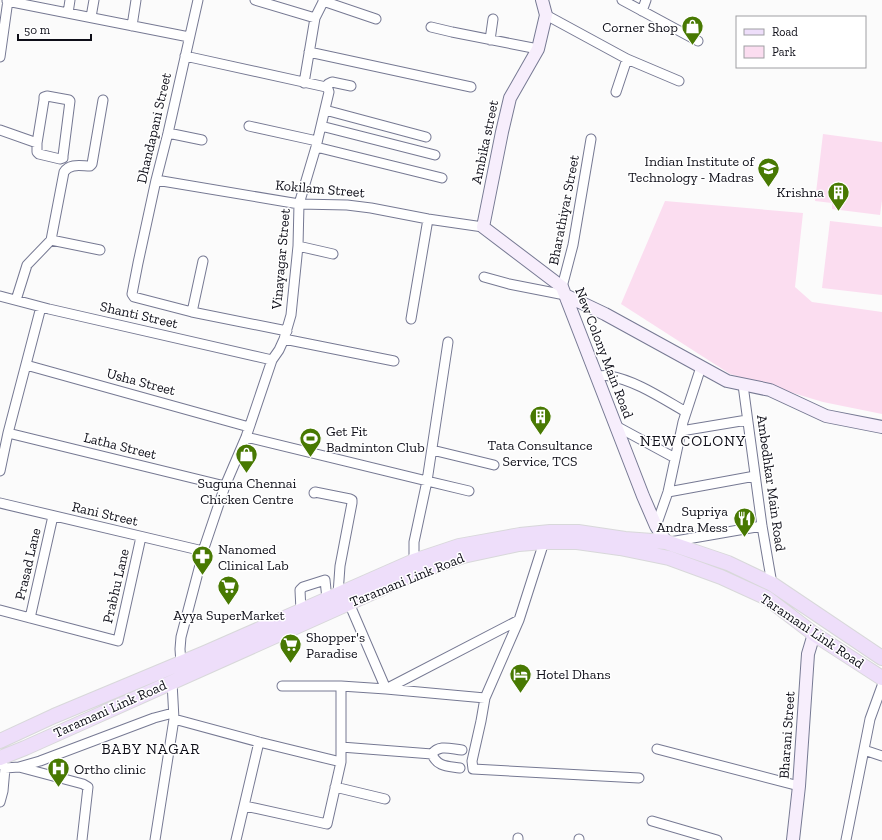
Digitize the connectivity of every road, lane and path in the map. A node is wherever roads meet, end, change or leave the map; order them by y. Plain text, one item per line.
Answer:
1 (8, 0) edge
2 (70, 0) edge
3 (94, 0) edge
4 (136, 0) edge
5 (198, 0) edge
6 (254, 0) edge
7 (324, 0) edge
8 (542, 0) edge
9 (622, 0) edge
10 (646, 0) edge
11 (642, 11) junction
12 (68, 13) junction
13 (546, 15) junction
14 (91, 17) junction
15 (315, 18) junction
16 (376, 19) dead end
17 (493, 19) dead end
18 (132, 26) junction
19 (431, 27) dead end
20 (189, 37) junction
21 (490, 40) junction
22 (698, 41) dead end
23 (538, 49) junction
24 (309, 52) junction
25 (185, 56) junction
26 (0, 57) edge
27 (627, 60) junction
28 (679, 81) dead end
29 (304, 83) junction
30 (351, 86) dead end
31 (326, 87) junction
32 (471, 87) dead end
33 (616, 92) dead end
34 (103, 100) dead end
35 (325, 110) junction
36 (249, 126) dead end
37 (321, 126) junction
38 (0, 130) edge
39 (168, 133) junction
40 (426, 137) dead end
41 (591, 139) dead end
42 (202, 140) dead end
43 (38, 143) junction
44 (317, 144) junction
45 (435, 155) dead end
46 (442, 178) dead end
47 (156, 180) junction
48 (299, 204) junction
49 (428, 219) junction
50 (483, 227) junction
51 (51, 240) junction
52 (298, 246) junction
53 (100, 250) dead end
54 (333, 254) dead end
55 (203, 261) dead end
56 (484, 277) dead end
57 (564, 291) junction
58 (0, 296) edge
59 (16, 300) junction
60 (41, 307) junction
61 (192, 312) junction
62 (411, 319) dead end
63 (285, 335) junction
64 (448, 342) dead end
65 (272, 360) junction
66 (394, 361) dead end
67 (26, 366) junction
68 (701, 367) junction
69 (597, 376) junction
70 (743, 385) junction
71 (686, 412) junction
72 (747, 420) junction
73 (249, 426) junction
74 (616, 426) junction
75 (882, 427) edge
76 (681, 431) junction
77 (8, 432) junction
78 (246, 437) junction
79 (432, 450) junction
80 (675, 458) junction
81 (494, 466) dead end
82 (0, 471) edge
83 (755, 476) junction
84 (427, 482) junction
85 (225, 486) junction
86 (469, 491) dead end
87 (668, 492) junction
88 (314, 493) dead end
89 (0, 503) edge
90 (53, 516) junction
91 (656, 526) junction
92 (762, 526) junction
93 (141, 537) junction
94 (544, 542) junction
95 (666, 542) junction
96 (203, 551) junction
97 (416, 567) junction
98 (340, 572) junction
99 (324, 580) junction
100 (772, 584) junction
101 (338, 599) junction
102 (0, 610) edge
103 (302, 611) junction
104 (30, 618) junction
105 (519, 620) junction
106 (814, 634) junction
107 (881, 654) edge
108 (181, 663) junction
109 (882, 678) edge
110 (172, 682) junction
111 (282, 686) dead end
112 (341, 686) junction
113 (882, 686) edge
114 (386, 689) junction
115 (485, 698) junction
116 (173, 716) junction
117 (18, 733) junction
118 (0, 741) edge
119 (259, 742) junction
120 (341, 747) junction
121 (25, 748) junction
122 (462, 750) dead end
123 (656, 750) dead end
124 (864, 750) junction
125 (432, 754) junction
126 (882, 756) edge
127 (2, 762) edge
128 (341, 762) junction
129 (20, 767) junction
130 (460, 768) dead end
131 (639, 778) dead end
132 (798, 786) junction
133 (335, 788) junction
134 (385, 799) dead end
135 (0, 802) edge
136 (244, 806) junction
137 (652, 821) dead end
138 (82, 840) edge
139 (155, 840) edge
140 (236, 840) edge
141 (718, 840) edge
142 (793, 840) edge
143 (846, 840) edge

1 - 12 street
1 - 26 street
2 - 12 street
3 - 14 street
4 - 18 street
5 - 20 street, Dhandapani Street
6 - 15 street
7 - 15 street
7 - 16 street
8 - 13 street, Ambika street
9 - 11 street
10 - 11 street
11 - 22 street
12 - 14 street
13 - 23 street, Ambika street
13 - 27 street
14 - 18 street
15 - 24 street
17 - 21 street
18 - 20 street
19 - 21 street
20 - 25 street, Dhandapani Street
21 - 23 street
23 - 50 street, Ambika street
24 - 29 street
24 - 32 street
25 - 29 street
25 - 39 street, Dhandapani Street
27 - 28 street
27 - 33 street
29 - 31 street
30 - 31 street
31 - 35 street, Vinayagar Street
34 - 51 street
35 - 37 street, Vinayagar Street
35 - 40 street
36 - 44 street
37 - 44 street, Vinayagar Street
37 - 45 street
38 - 43 street
39 - 42 street
39 - 47 street, Dhandapani Street
41 - 57 street, Bharathiyar Street
43 - 43 street
44 - 46 street
44 - 48 street, Vinayagar Street
47 - 48 street, Kokilam Street
47 - 61 street, Dhandapani Street
48 - 49 street, Kokilam Street
48 - 52 street, Vinayagar Street
49 - 50 street, Kokilam Street
49 - 62 street
50 - 57 street, New Colony Main Road
51 - 53 street
51 - 59 street
52 - 54 street
52 - 63 street, Vinayagar Street
55 - 61 street
56 - 57 street
57 - 68 street
57 - 69 street, New Colony Main Road
58 - 59 street, Shanti Street
59 - 60 street, Shanti Street
60 - 65 street, Shanti Street
60 - 67 street
61 - 63 street
63 - 65 street, Vinayagar Street
63 - 66 street
64 - 79 street
65 - 73 street, Vinayagar Street
67 - 73 street, Usha Street
67 - 77 street
68 - 70 street
68 - 71 street
69 - 71 street
69 - 74 street, New Colony Main Road
70 - 72 street, Ambedhkar Main Road
70 - 75 street
71 - 76 street
72 - 76 street
72 - 83 street, Ambedhkar Main Road
73 - 78 street, Vinayagar Street
74 - 80 street
74 - 91 street, New Colony Main Road
76 - 80 street
77 - 82 street
77 - 85 street, Latha Street
78 - 84 street
78 - 85 street, Vinayagar Street
79 - 81 street
79 - 84 street
80 - 87 street
83 - 87 street
83 - 92 street, Ambedhkar Main Road
84 - 86 street
84 - 97 street
85 - 96 street, Vinayagar Street
87 - 91 street
88 - 98 street
89 - 90 street, Rani Street
90 - 93 street, Rani Street
90 - 104 street, Prasad Lane
91 - 95 street, New Colony Main Road
92 - 95 street
92 - 100 street, Ambedhkar Main Road
93 - 96 street, Rani Street
93 - 104 street, Prabhu Lane
94 - 97 main road, Taramani Link Road
94 - 105 street
94 - 106 main road, Taramani Link Road
95 - 97 main road, Taramani Link Road
95 - 100 main road, Taramani Link Road
96 - 108 street, Vinayagar Street
97 - 101 main road, Taramani Link Road
98 - 99 street
98 - 101 street
99 - 101 street
99 - 103 street
100 - 107 main road, Taramani Link Road
101 - 103 main road, Taramani Link Road
101 - 110 main road, Taramani Link Road
101 - 114 street
102 - 104 street
103 - 108 main road, Taramani Link Road
105 - 114 street
105 - 115 street
106 - 109 main road, Taramani Link Road
106 - 132 street, Bharani Street
108 - 117 main road, Taramani Link Road
110 - 116 street
110 - 121 main road, Taramani Link Road
111 - 112 street
112 - 114 street
112 - 120 street
113 - 124 street
114 - 115 street
115 - 131 street
116 - 119 street
116 - 129 street
116 - 139 street
117 - 118 main road, Taramani Link Road
117 - 121 main road
119 - 128 street
119 - 136 street
120 - 125 street
120 - 128 street
121 - 127 main road, Taramani Link Road
122 - 125 street
123 - 132 street
124 - 126 street
124 - 143 street
125 - 130 street
127 - 129 street
127 - 135 street
128 - 133 street
129 - 138 street
132 - 142 street, Bharani Street
133 - 134 street
133 - 136 street
136 - 140 street
137 - 141 street

